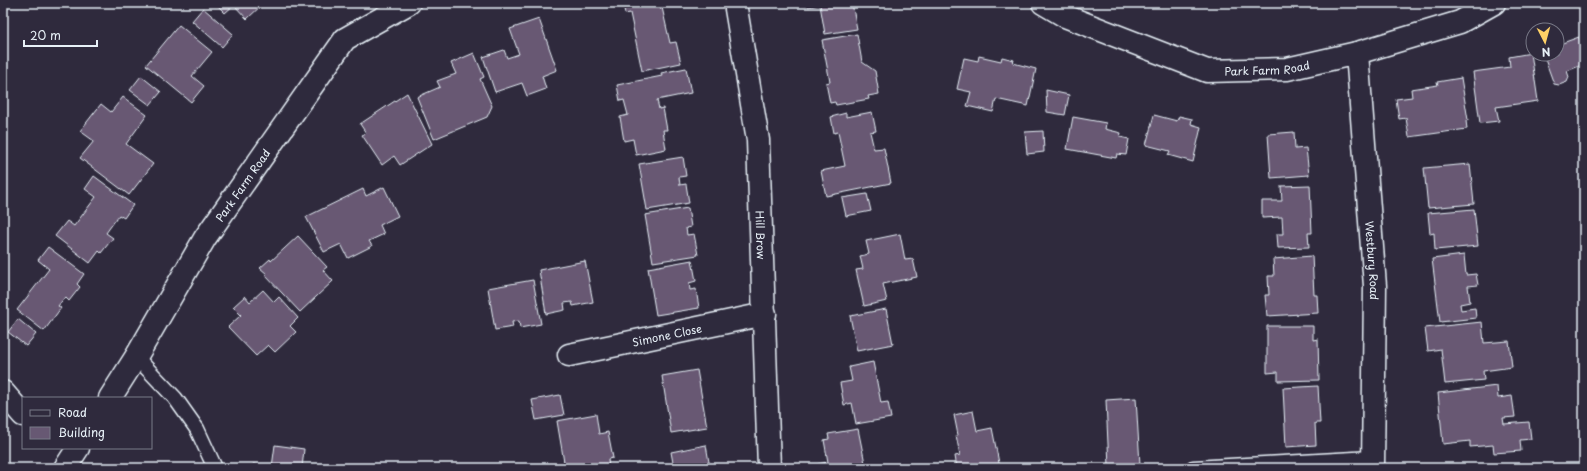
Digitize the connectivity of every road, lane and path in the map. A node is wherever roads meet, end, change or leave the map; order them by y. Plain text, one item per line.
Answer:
1 (409, 3) edge
2 (735, 3) edge
3 (1043, 3) edge
4 (1494, 3) edge
5 (1357, 53) junction
6 (765, 314) junction
7 (569, 355) dead end
8 (136, 357) junction
9 (3, 392) edge
10 (111, 397) edge
11 (22, 414) edge
12 (1372, 463) edge
13 (215, 468) edge
14 (769, 468) edge
15 (1193, 468) edge

1 - 8 street, Park Farm Road
2 - 6 street, Hill Brow
3 - 5 street, Park Farm Road
4 - 5 street, Park Farm Road
5 - 12 street, Westbury Road
6 - 7 street, Simone Close
6 - 14 street, Hill Brow
8 - 10 street, Park Farm Road
8 - 13 lane
9 - 11 street
12 - 15 lane

